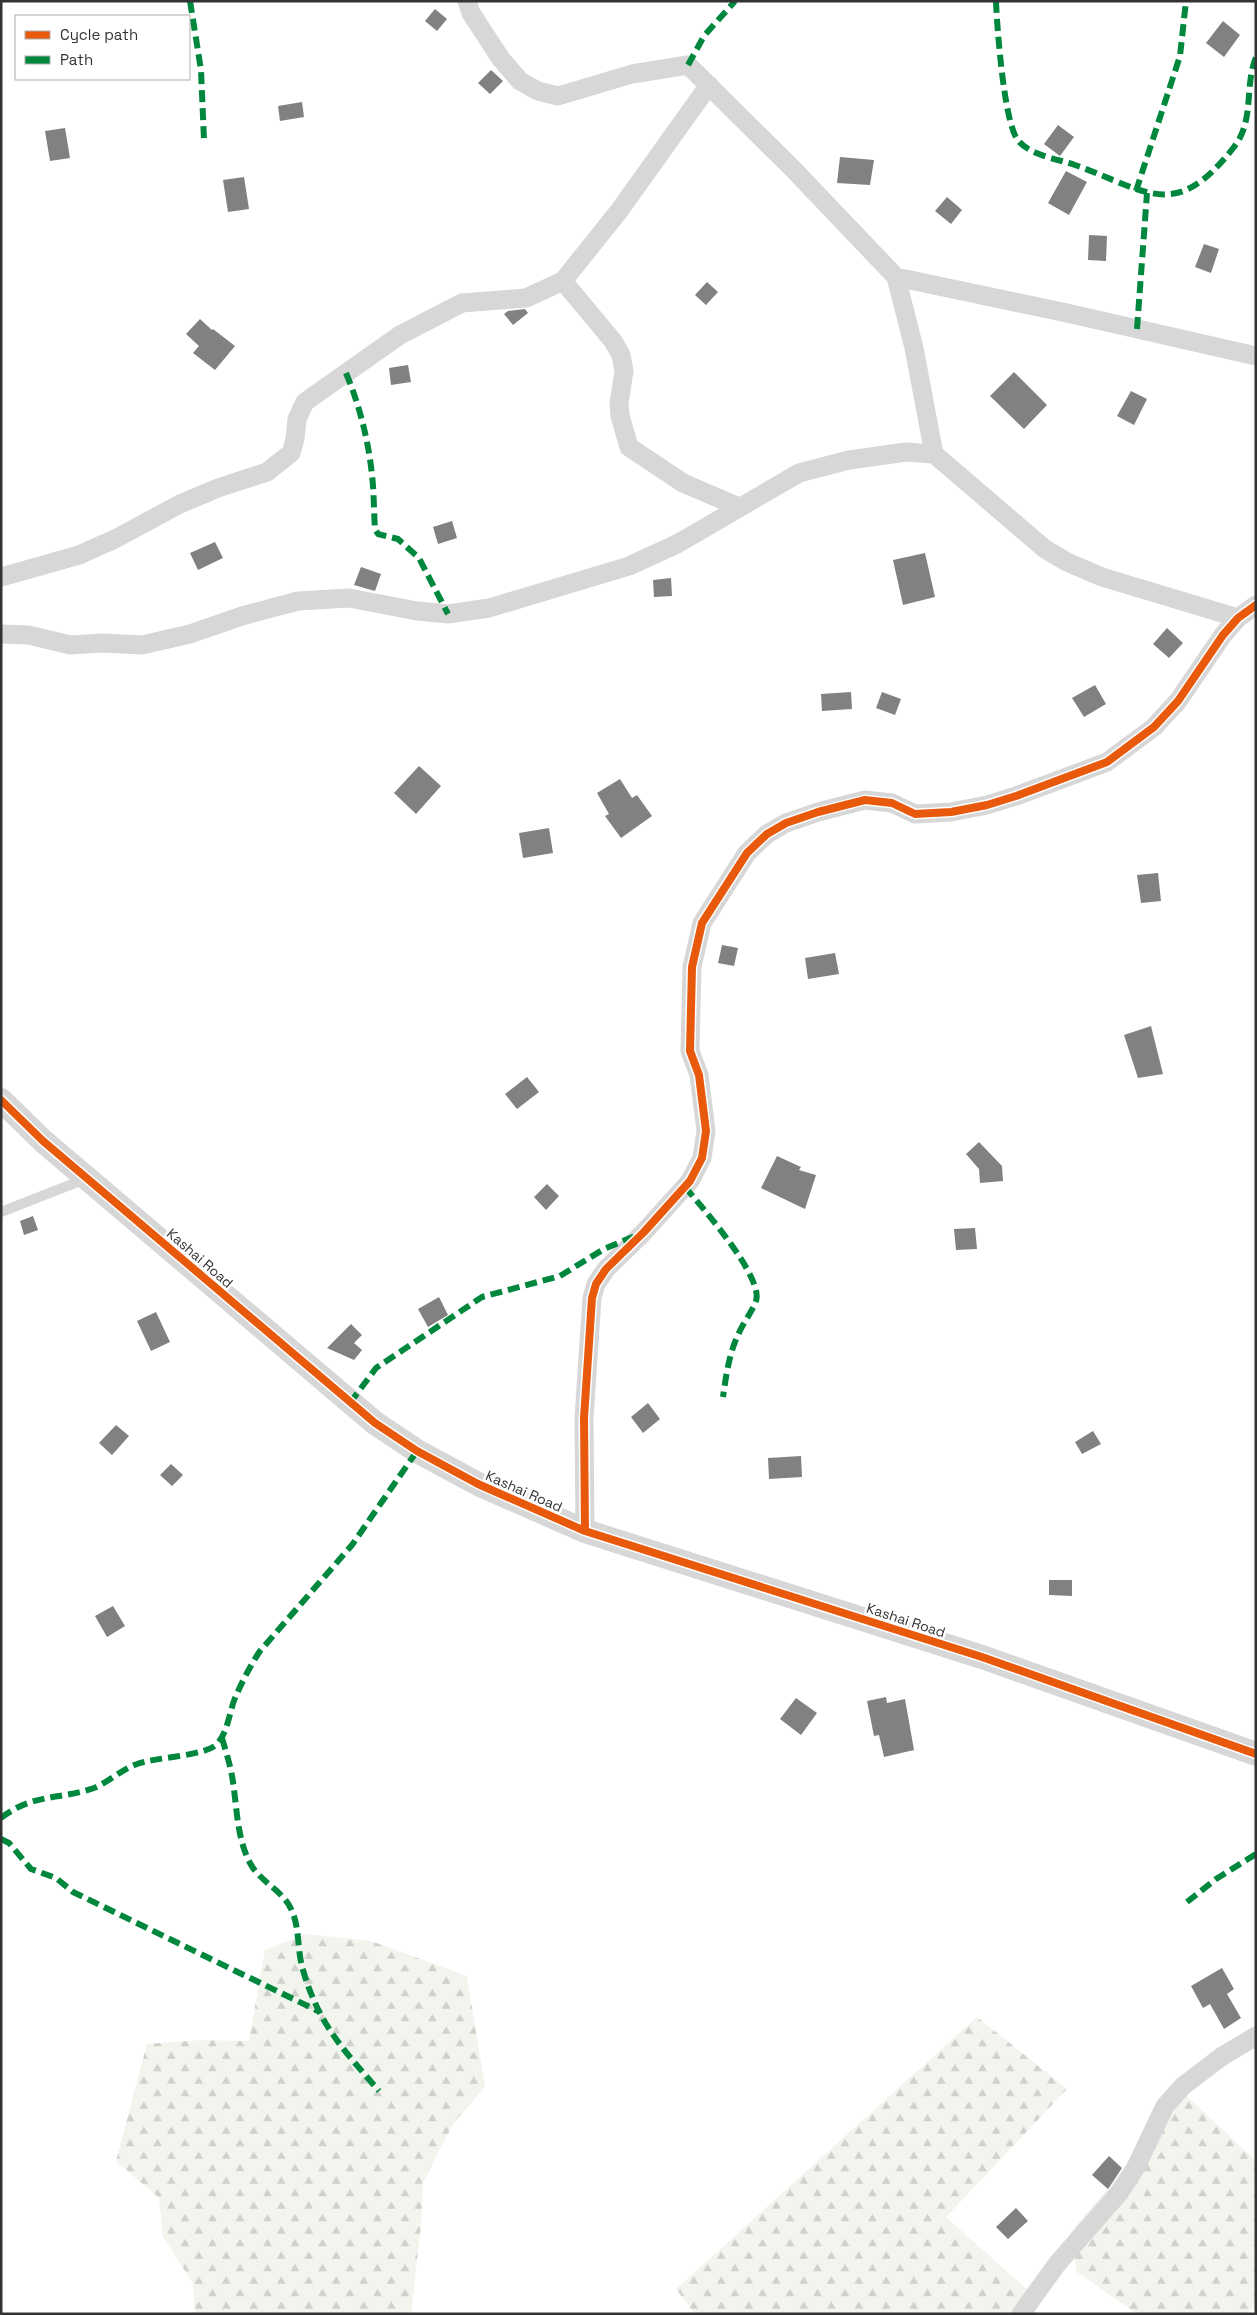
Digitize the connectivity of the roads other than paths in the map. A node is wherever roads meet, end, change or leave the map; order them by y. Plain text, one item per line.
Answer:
1 (467, 1) edge
2 (709, 85) junction
3 (896, 277) junction
4 (563, 281) junction
5 (1256, 356) edge
6 (934, 454) junction
7 (738, 507) junction
8 (1, 577) edge
9 (1256, 605) edge
10 (1238, 618) junction
11 (1, 634) edge
12 (1, 1100) edge
13 (88, 1178) junction
14 (1, 1212) edge
15 (585, 1531) junction
16 (1256, 1754) edge
17 (1256, 2036) edge
18 (1021, 2314) edge

1 - 2 street
2 - 3 street
2 - 4 street
3 - 5 street
3 - 6 street
4 - 7 street
4 - 8 street
6 - 7 street
6 - 10 street
7 - 11 street
9 - 10 street
10 - 15 street
12 - 13 street, Kashai Road
13 - 14 lane
13 - 15 street, Kashai Road
15 - 16 street, Kashai Road
17 - 18 street

